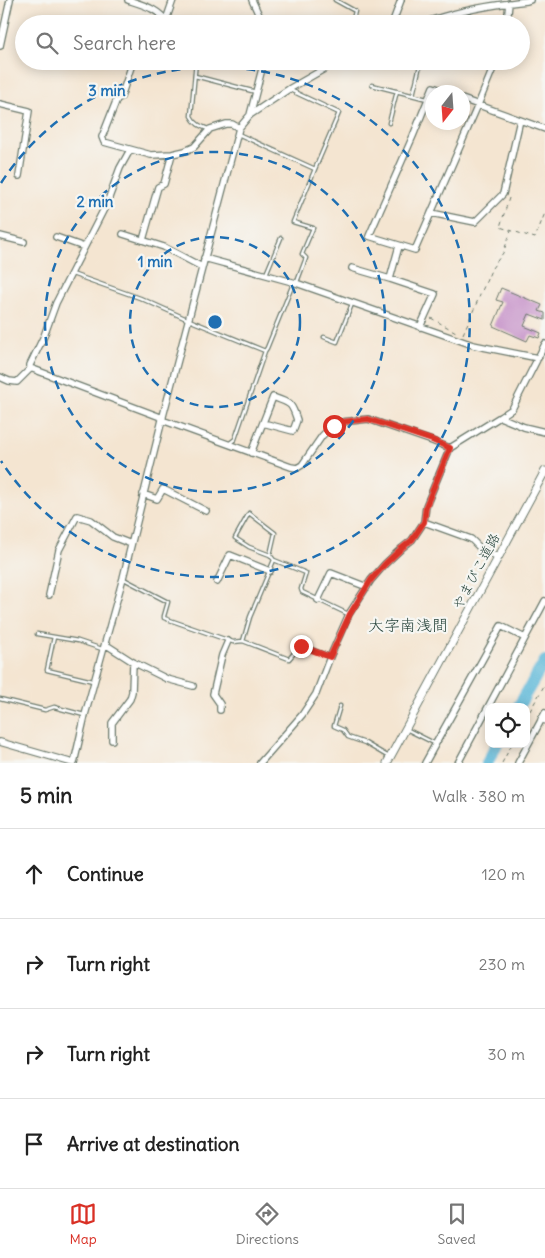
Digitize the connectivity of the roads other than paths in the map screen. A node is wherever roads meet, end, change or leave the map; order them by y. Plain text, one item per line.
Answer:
1 (10, 0) edge
2 (128, 0) edge
3 (153, 0) edge
4 (173, 0) edge
5 (252, 0) edge
6 (336, 0) edge
7 (401, 0) edge
8 (530, 0) edge
9 (509, 3) junction
10 (151, 7) junction
11 (160, 15) edge
12 (169, 15) edge
13 (259, 15) edge
14 (353, 15) edge
15 (395, 15) edge
16 (446, 15) edge
17 (508, 15) edge
18 (0, 46) edge
19 (130, 70) edge
20 (195, 70) edge
21 (262, 70) edge
22 (322, 70) edge
23 (419, 70) edge
24 (492, 70) edge
25 (195, 76) junction
26 (372, 85) dead end
27 (289, 89) junction
28 (397, 91) junction
29 (256, 92) junction
30 (413, 95) junction
31 (425, 98) edge
32 (470, 102) edge
33 (0, 104) edge
34 (478, 105) junction
35 (425, 106) edge
36 (250, 115) junction
37 (520, 120) junction
38 (389, 123) dead end
39 (210, 129) junction
40 (545, 129) edge
41 (238, 131) junction
42 (130, 150) junction
43 (172, 154) junction
44 (315, 168) junction
45 (18, 176) dead end
46 (431, 213) junction
47 (123, 234) dead end
48 (0, 236) edge
49 (56, 237) dead end
50 (281, 238) dead end
51 (143, 240) junction
52 (24, 242) dead end
53 (399, 246) junction
54 (84, 247) junction
55 (204, 258) junction
56 (202, 267) junction
57 (352, 268) dead end
58 (70, 274) junction
59 (266, 275) junction
60 (390, 279) junction
61 (295, 282) junction
62 (352, 303) junction
63 (189, 320) junction
64 (420, 326) junction
65 (324, 337) dead end
66 (545, 344) edge
67 (265, 351) junction
68 (538, 358) junction
69 (30, 369) junction
70 (0, 377) edge
71 (500, 418) junction
72 (162, 419) junction
73 (263, 423) junction
74 (545, 432) edge
75 (228, 445) junction
76 (450, 448) junction
77 (251, 453) junction
78 (545, 471) edge
79 (144, 494) junction
80 (206, 511) dead end
81 (424, 522) junction
82 (131, 544) junction
83 (270, 555) junction
84 (498, 557) junction
85 (274, 560) junction
86 (270, 571) junction
87 (123, 578) junction
88 (217, 582) dead end
89 (367, 587) junction
90 (49, 595) dead end
91 (318, 600) junction
92 (545, 601) edge
93 (350, 614) junction
94 (37, 634) dead end
95 (54, 637) junction
96 (525, 638) junction
97 (228, 641) junction
98 (243, 641) junction
99 (104, 646) junction
100 (330, 657) junction
101 (133, 662) junction
102 (94, 681) junction
103 (193, 686) dead end
104 (0, 699) edge
105 (340, 706) dead end
106 (220, 710) dead end
107 (85, 715) junction
108 (544, 718) edge
109 (406, 728) junction
110 (112, 740) dead end
111 (0, 742) edge
112 (436, 744) junction
113 (47, 756) junction
114 (389, 760) edge
115 (45, 763) edge
116 (74, 763) edge
117 (260, 763) edge
118 (425, 763) edge
119 (458, 763) edge
120 (518, 763) edge

1 - 18 street
2 - 10 street
3 - 10 street
4 - 12 street
5 - 13 street
6 - 14 lane
7 - 15 street
8 - 9 street
9 - 16 street
9 - 17 street
10 - 11 street
19 - 42 street
20 - 25 lane
21 - 29 street
22 - 27 street
23 - 30 lane
24 - 34 street
25 - 29 lane
25 - 39 lane
26 - 28 lane
27 - 36 street
27 - 44 lane
28 - 30 lane
28 - 38 lane
29 - 36 street
30 - 31 lane
32 - 34 street
33 - 45 street
34 - 37 street
34 - 46 street
35 - 53 street
36 - 41 street
37 - 40 street
37 - 46 street
39 - 41 street
39 - 43 street
41 - 44 lane
41 - 55 street
42 - 43 street
42 - 54 street
43 - 51 street
44 - 61 lane
46 - 53 street
47 - 51 street
48 - 52 street
49 - 54 street
50 - 59 lane
51 - 56 street
53 - 60 street
54 - 58 street
55 - 56 street
55 - 59 street
56 - 63 street
57 - 60 street
58 - 63 lane
58 - 69 street
59 - 61 street
60 - 64 street
61 - 62 street
61 - 67 lane
62 - 64 street
62 - 65 lane
63 - 67 lane
63 - 72 street
64 - 68 street
66 - 68 street
67 - 75 lane
68 - 71 street
69 - 70 street
69 - 72 street
71 - 74 street
71 - 76 street
72 - 75 street
72 - 79 street
73 - 73 street
73 - 77 street
75 - 77 street
76 - 77 street
76 - 81 street
78 - 84 street, やまびこ道路
79 - 80 street
79 - 82 street
81 - 84 street
81 - 89 street
82 - 87 street
82 - 90 street
83 - 83 lane
83 - 85 lane
84 - 109 street, やまびこ道路
85 - 86 lane
85 - 91 lane
86 - 88 street
86 - 98 lane
87 - 97 lane
87 - 99 street
89 - 91 street
89 - 93 street
91 - 93 lane
92 - 96 street
93 - 100 street
94 - 95 lane
95 - 99 lane
95 - 102 lane
96 - 112 street
96 - 119 street
97 - 98 lane
97 - 106 street
98 - 100 lane
99 - 101 street
99 - 102 street
100 - 117 street
101 - 103 street
101 - 110 street
102 - 107 street
104 - 107 lane
105 - 114 lane
107 - 116 street
108 - 120 street
109 - 112 lane
109 - 114 street, やまびこ道路
111 - 113 street
112 - 118 street
113 - 115 street
113 - 116 street

